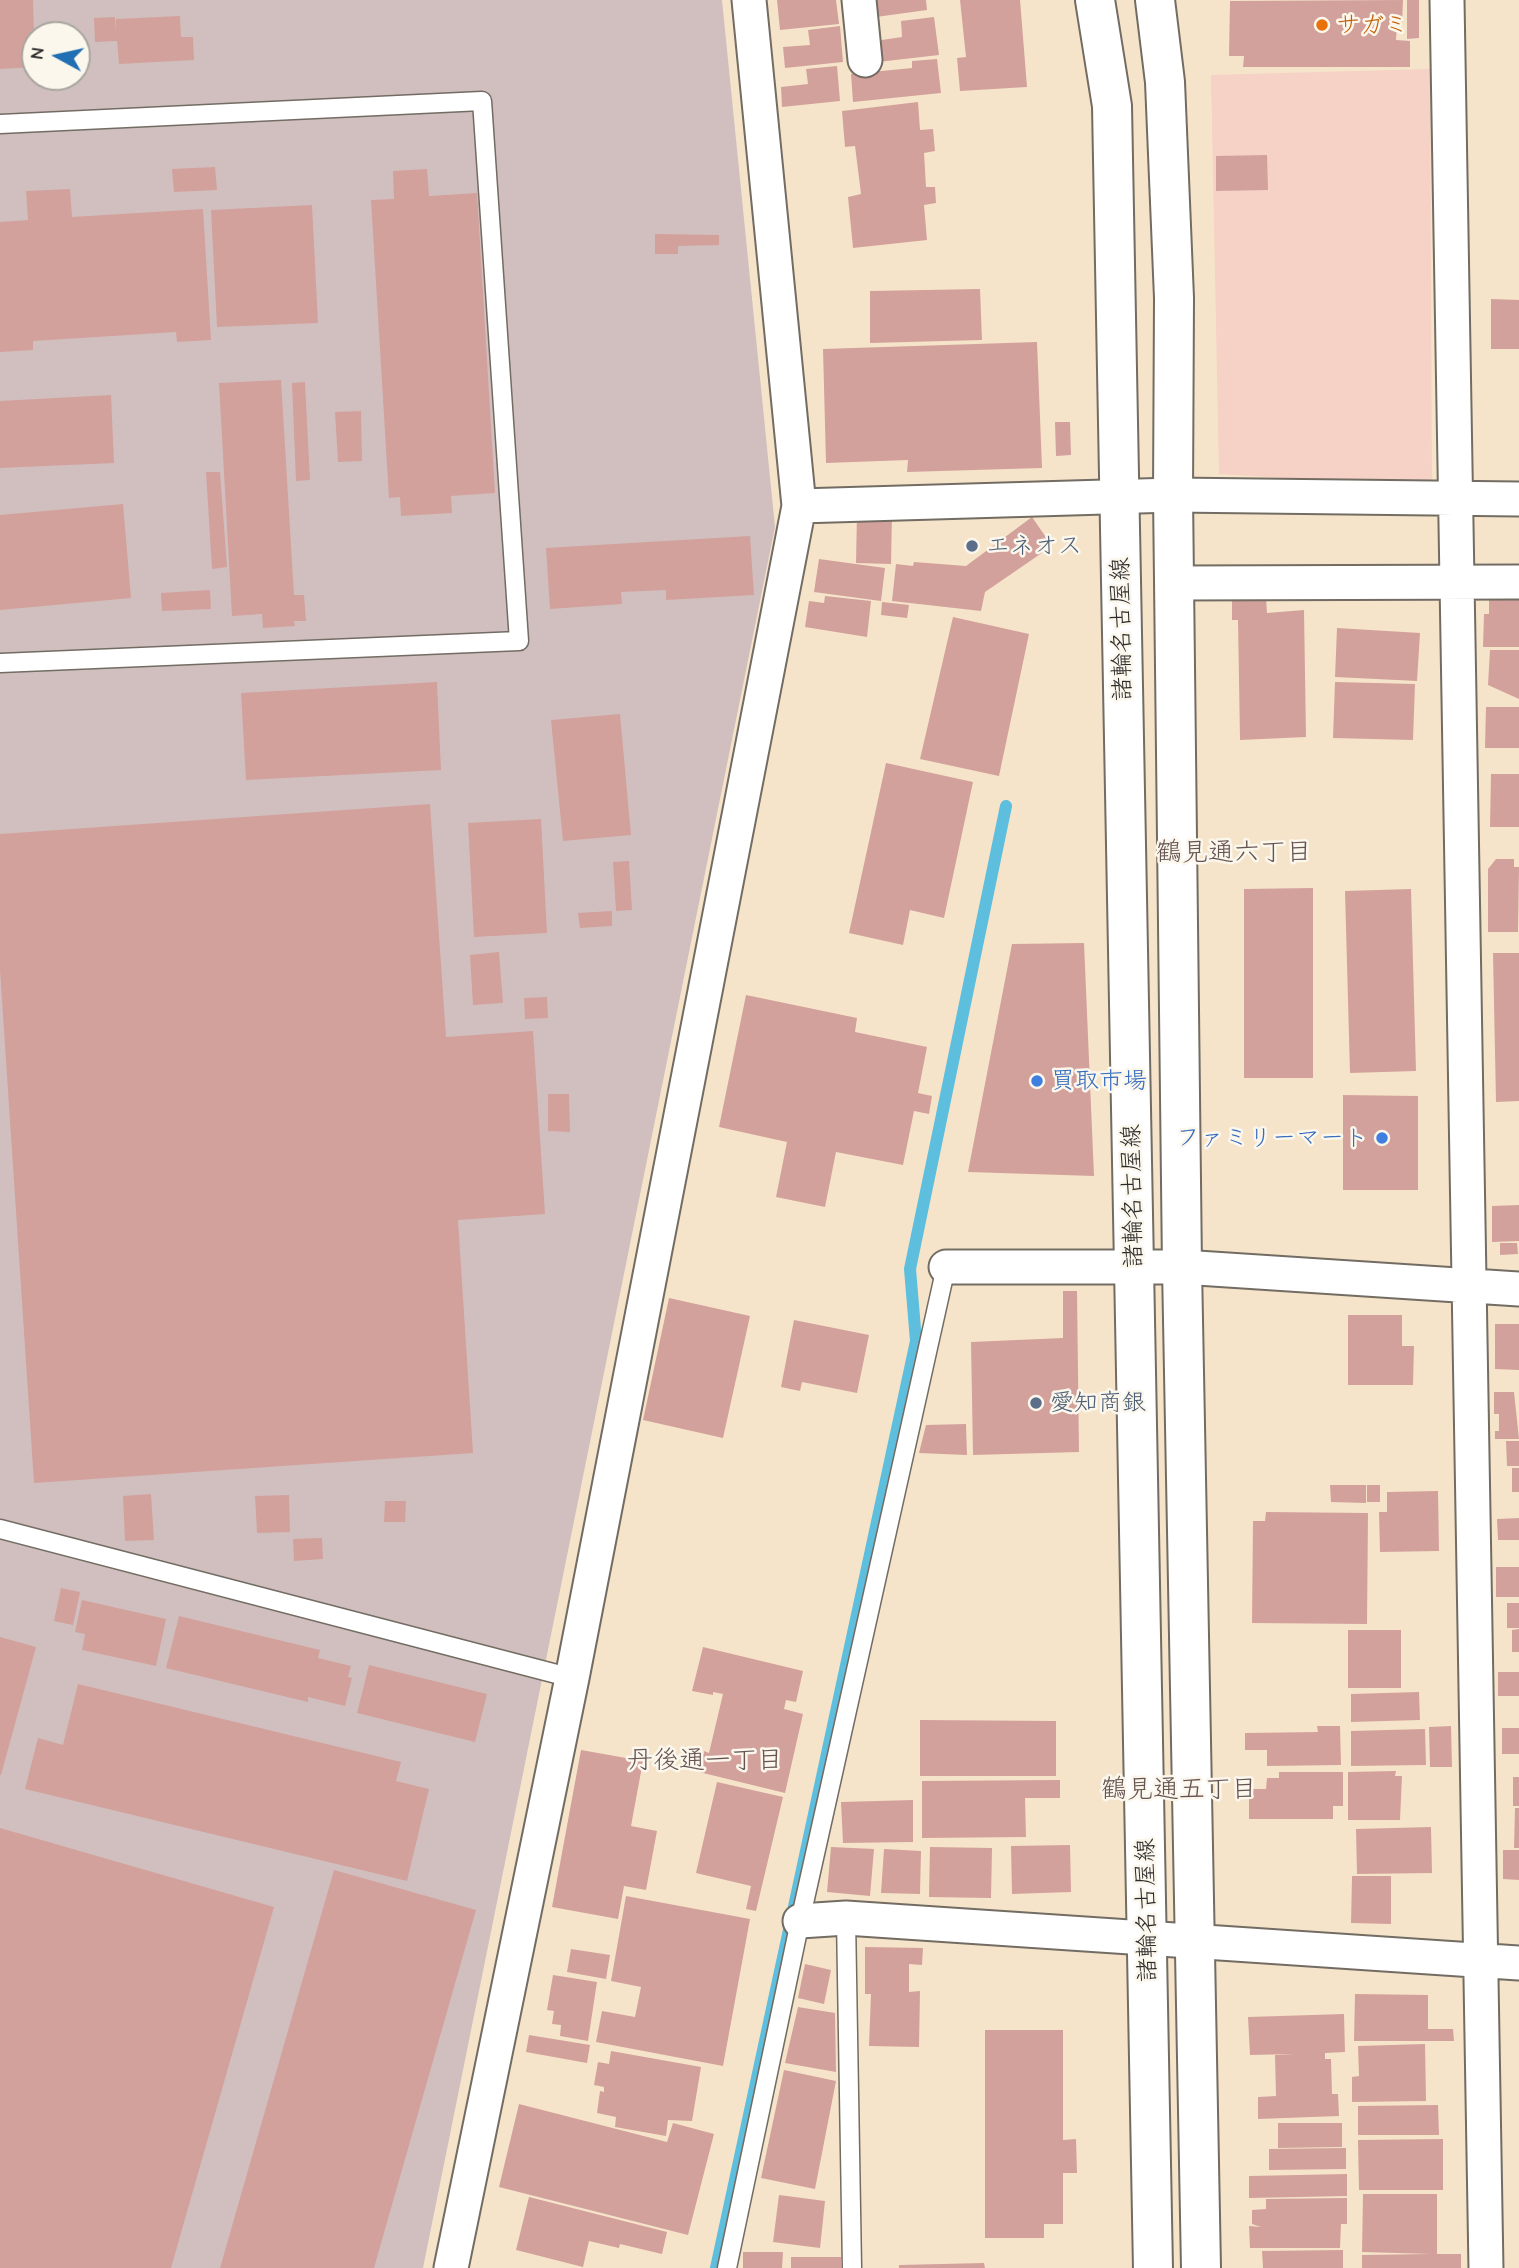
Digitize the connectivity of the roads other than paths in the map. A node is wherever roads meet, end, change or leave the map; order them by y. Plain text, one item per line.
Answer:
1 (749, 0) edge
2 (859, 0) edge
3 (1096, 0) edge
4 (1155, 0) edge
5 (1447, 0) edge
6 (865, 60) dead end
7 (0, 124) edge
8 (1173, 495) junction
9 (1119, 496) junction
10 (1455, 498) junction
11 (1519, 499) edge
12 (799, 506) junction
13 (1456, 582) junction
14 (1519, 582) edge
15 (1175, 583) junction
16 (0, 663) edge
17 (946, 1267) joint
18 (1134, 1267) junction
19 (1182, 1267) junction
20 (1470, 1287) junction
21 (1519, 1289) edge
22 (0, 1529) edge
23 (572, 1678) junction
24 (846, 1918) junction
25 (800, 1921) junction
26 (1147, 1938) junction
27 (1193, 1941) junction
28 (1482, 1961) junction
29 (1519, 1963) edge
30 (451, 2268) edge
31 (727, 2268) edge
32 (852, 2268) edge
33 (1153, 2268) edge
34 (1201, 2268) edge
35 (1486, 2268) edge

1 - 12 street
2 - 6 street
3 - 9 main road, 諸輪名古屋線
4 - 8 main road, 諸輪名古屋線
5 - 10 street
7 - 16 lane
8 - 9 street
8 - 10 street
8 - 15 main road, 諸輪名古屋線
9 - 12 street
9 - 18 main road, 諸輪名古屋線
10 - 11 street
10 - 13 street
12 - 23 street
13 - 14 street
13 - 15 street
13 - 20 street
15 - 19 main road, 諸輪名古屋線
17 - 18 street
17 - 25 lane
18 - 19 street
18 - 26 main road, 諸輪名古屋線
19 - 20 street
19 - 27 main road, 諸輪名古屋線
20 - 21 street
20 - 28 street
22 - 23 lane
23 - 30 street
24 - 25 street
24 - 26 street
24 - 32 lane
25 - 31 lane
26 - 27 street
26 - 33 main road, 諸輪名古屋線
27 - 28 street
27 - 34 main road, 諸輪名古屋線
28 - 29 street
28 - 35 street

